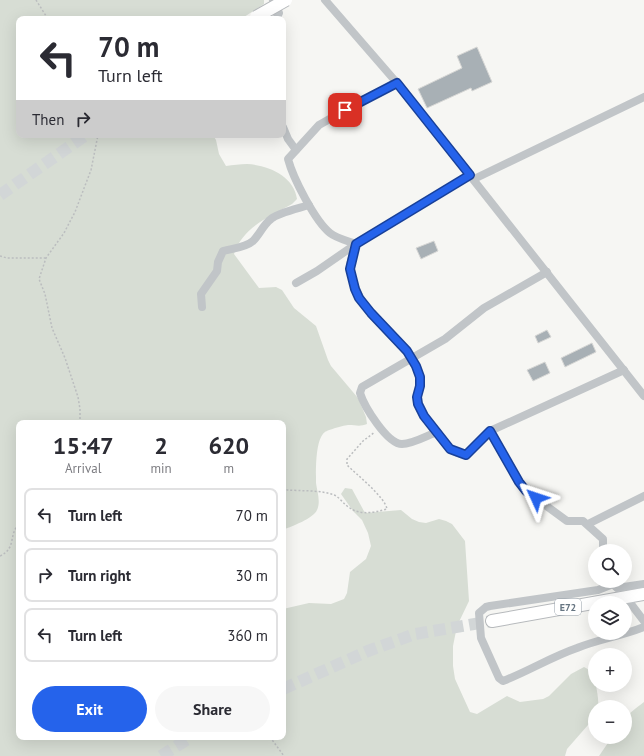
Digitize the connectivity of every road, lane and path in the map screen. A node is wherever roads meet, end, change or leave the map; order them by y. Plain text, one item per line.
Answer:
1 (36, 0) edge
2 (273, 0) edge
3 (286, 0) edge
4 (325, 0) edge
5 (46, 16) edge
6 (258, 16) edge
7 (278, 16) edge
8 (397, 83) junction
9 (644, 97) edge
10 (286, 134) edge
11 (97, 138) edge
12 (296, 150) junction
13 (472, 177) junction
14 (309, 205) junction
15 (356, 244) junction
16 (0, 256) edge
17 (46, 258) junction
18 (547, 272) junction
19 (296, 283) dead end
20 (202, 307) dead end
21 (412, 358) junction
22 (624, 370) junction
23 (644, 396) edge
24 (80, 420) edge
25 (381, 428) junction
26 (490, 431) junction
27 (437, 432) junction
28 (286, 490) edge
29 (644, 496) edge
30 (588, 524) junction
31 (16, 527) edge
32 (603, 544) edge
33 (0, 556) edge
34 (644, 584) edge
35 (632, 586) edge
36 (602, 588) edge
37 (644, 594) edge
38 (632, 605) edge
39 (492, 621) tunnel mouth
40 (644, 621) edge
41 (644, 626) edge
42 (272, 740) edge
43 (284, 756) edge

1 - 5 path
2 - 7 street
3 - 6 highway, bridge
4 - 8 street
8 - 12 street
8 - 13 street
9 - 13 street
10 - 12 street
11 - 17 path
12 - 14 street
13 - 15 street
13 - 18 street
14 - 15 street
14 - 20 street
15 - 19 street
15 - 21 street
16 - 17 path
17 - 24 path
18 - 21 street
18 - 22 street
21 - 25 street
21 - 27 street
22 - 23 street
22 - 26 street
25 - 27 street
25 - 28 path
26 - 27 street
26 - 30 street
29 - 30 street
30 - 32 street
31 - 33 path
34 - 35 street
36 - 41 street
37 - 39 highway, E72
38 - 40 street
42 - 43 path

